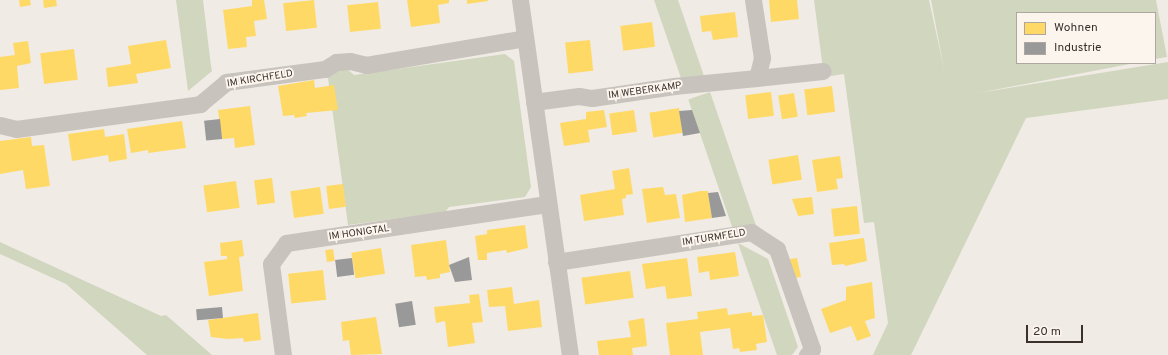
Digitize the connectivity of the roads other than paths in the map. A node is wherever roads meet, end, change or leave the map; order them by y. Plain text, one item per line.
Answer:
1 (520, 0) edge
2 (753, 0) edge
3 (525, 38) junction
4 (823, 71) dead end
5 (757, 78) junction
6 (534, 102) junction
7 (0, 125) edge
8 (547, 204) junction
9 (556, 262) junction
10 (283, 355) edge
11 (570, 355) edge
12 (807, 355) edge

1 - 3 street
2 - 5 street
3 - 6 street
3 - 7 street, IM KIRCHFELD
4 - 5 street, IM WEBERKAMP
5 - 6 street, IM WEBERKAMP
6 - 8 street
8 - 9 street
8 - 10 street, IM HONIGTAL
9 - 11 street
9 - 12 street, IM TURMFELD

